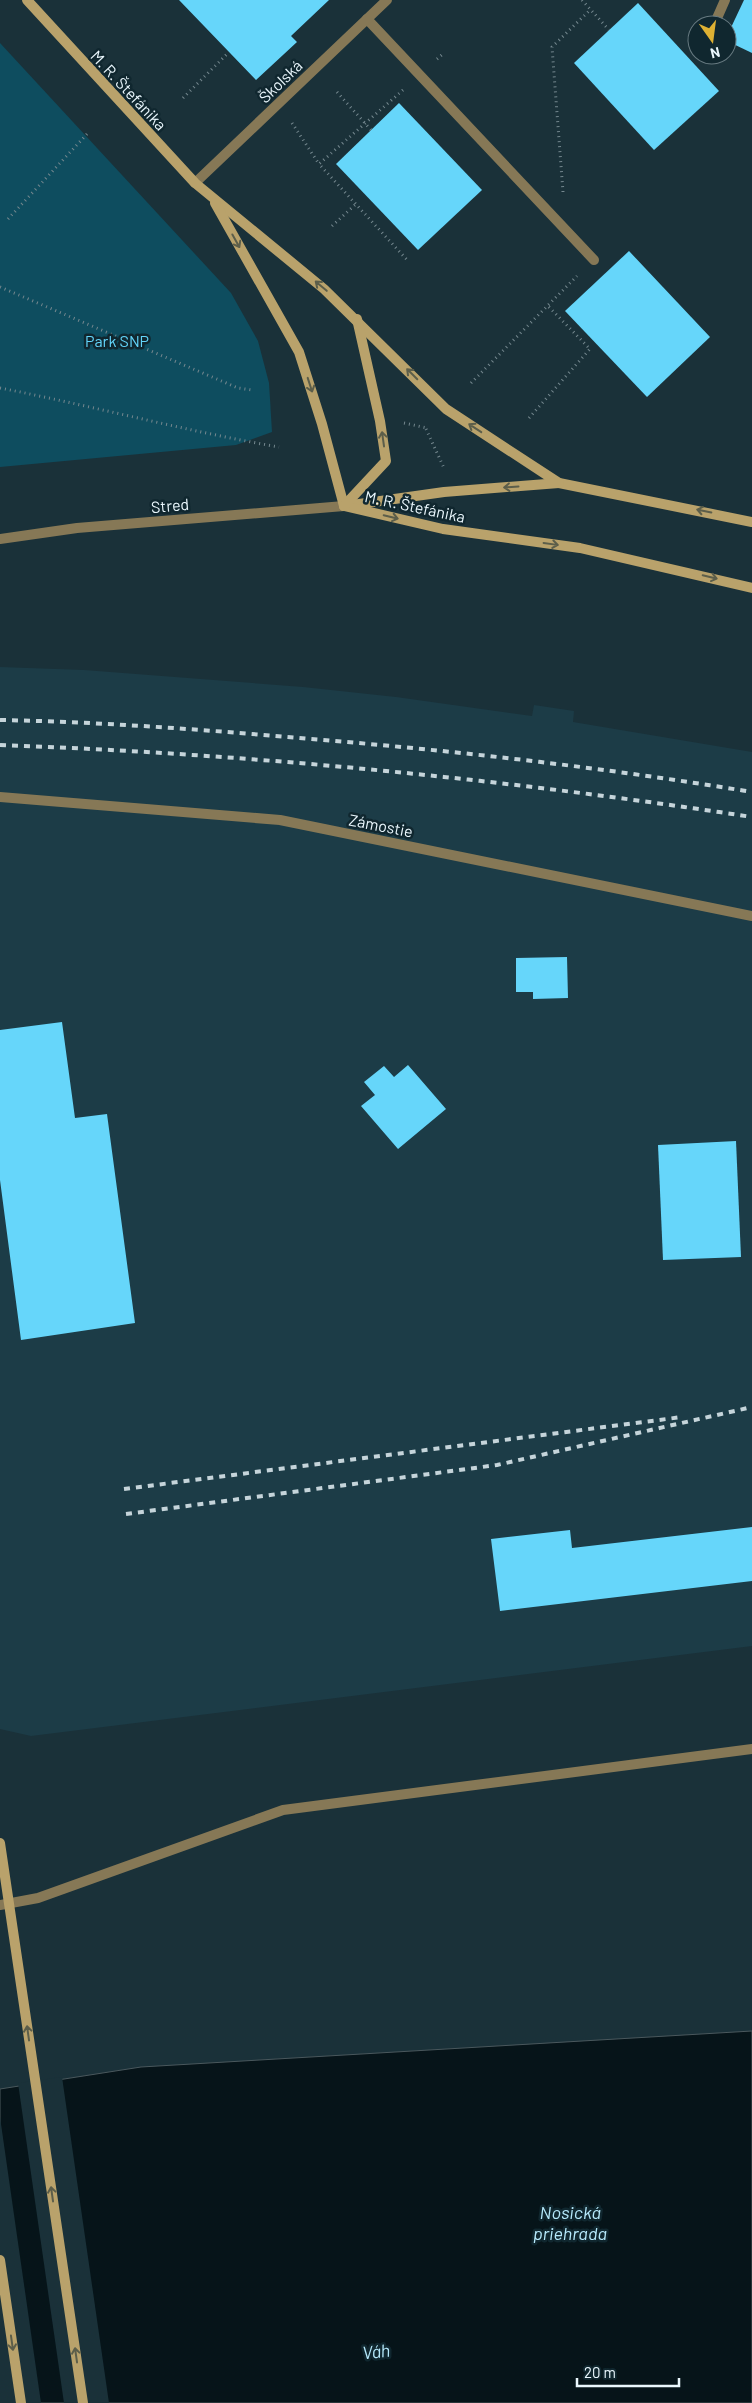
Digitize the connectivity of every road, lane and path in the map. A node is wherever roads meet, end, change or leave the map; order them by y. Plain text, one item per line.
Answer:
1 (27, 0) edge
2 (387, 0) edge
3 (582, 0) edge
4 (725, 0) edge
5 (590, 10) junction
6 (718, 15) edge
7 (367, 19) junction
8 (609, 30) dead end
9 (229, 52) dead end
10 (444, 53) dead end
11 (420, 75) junction
12 (336, 92) dead end
13 (183, 98) dead end
14 (365, 123) junction
15 (298, 129) dead end
16 (372, 130) dead end
17 (88, 132) dead end
18 (319, 164) junction
19 (195, 183) junction
20 (212, 198) junction
21 (356, 204) junction
22 (8, 219) dead end
23 (332, 226) dead end
24 (563, 228) junction
25 (594, 260) joint
26 (410, 262) dead end
27 (0, 287) edge
28 (547, 305) junction
29 (357, 318) junction
30 (471, 383) dead end
31 (0, 388) edge
32 (252, 390) dead end
33 (529, 418) dead end
34 (401, 423) dead end
35 (431, 424) dead end
36 (426, 429) junction
37 (279, 446) dead end
38 (444, 468) dead end
39 (559, 483) junction
40 (344, 506) junction
41 (752, 522) edge
42 (0, 539) edge
43 (752, 588) edge
44 (0, 797) edge
45 (752, 916) edge
46 (752, 1749) edge
47 (0, 1843) edge
48 (0, 1905) edge
49 (0, 2260) edge
50 (20, 2403) edge
51 (83, 2403) edge

1 - 19 street, M. R. Štefánika
2 - 7 street, Školská
3 - 5 path
4 - 6 street
5 - 8 path
5 - 24 path
7 - 11 street
7 - 19 street, Školská
9 - 13 path
10 - 11 path
11 - 14 path
11 - 24 street
12 - 14 path
14 - 16 path
14 - 18 path
15 - 18 path
17 - 22 path
18 - 21 path
19 - 20 street, M. R. Štefánika
29 -> 20 street, M. R. Štefánika
20 -> 40 street, M. R. Štefánika
21 - 23 path
21 - 26 path
24 - 25 street
25 - 28 path
27 - 32 path
28 - 30 path
28 - 33 path
39 -> 29 street, M. R. Štefánika
40 -> 29 street
31 - 37 path
34 - 36 path
35 - 36 path
36 - 38 path
39 -> 40 street
41 -> 39 street, M. R. Štefánika
40 - 42 street, Stred
40 -> 43 street, M. R. Štefánika
44 - 45 street, Zámostie
46 - 48 street
51 -> 47 street, bridge
49 -> 50 street

